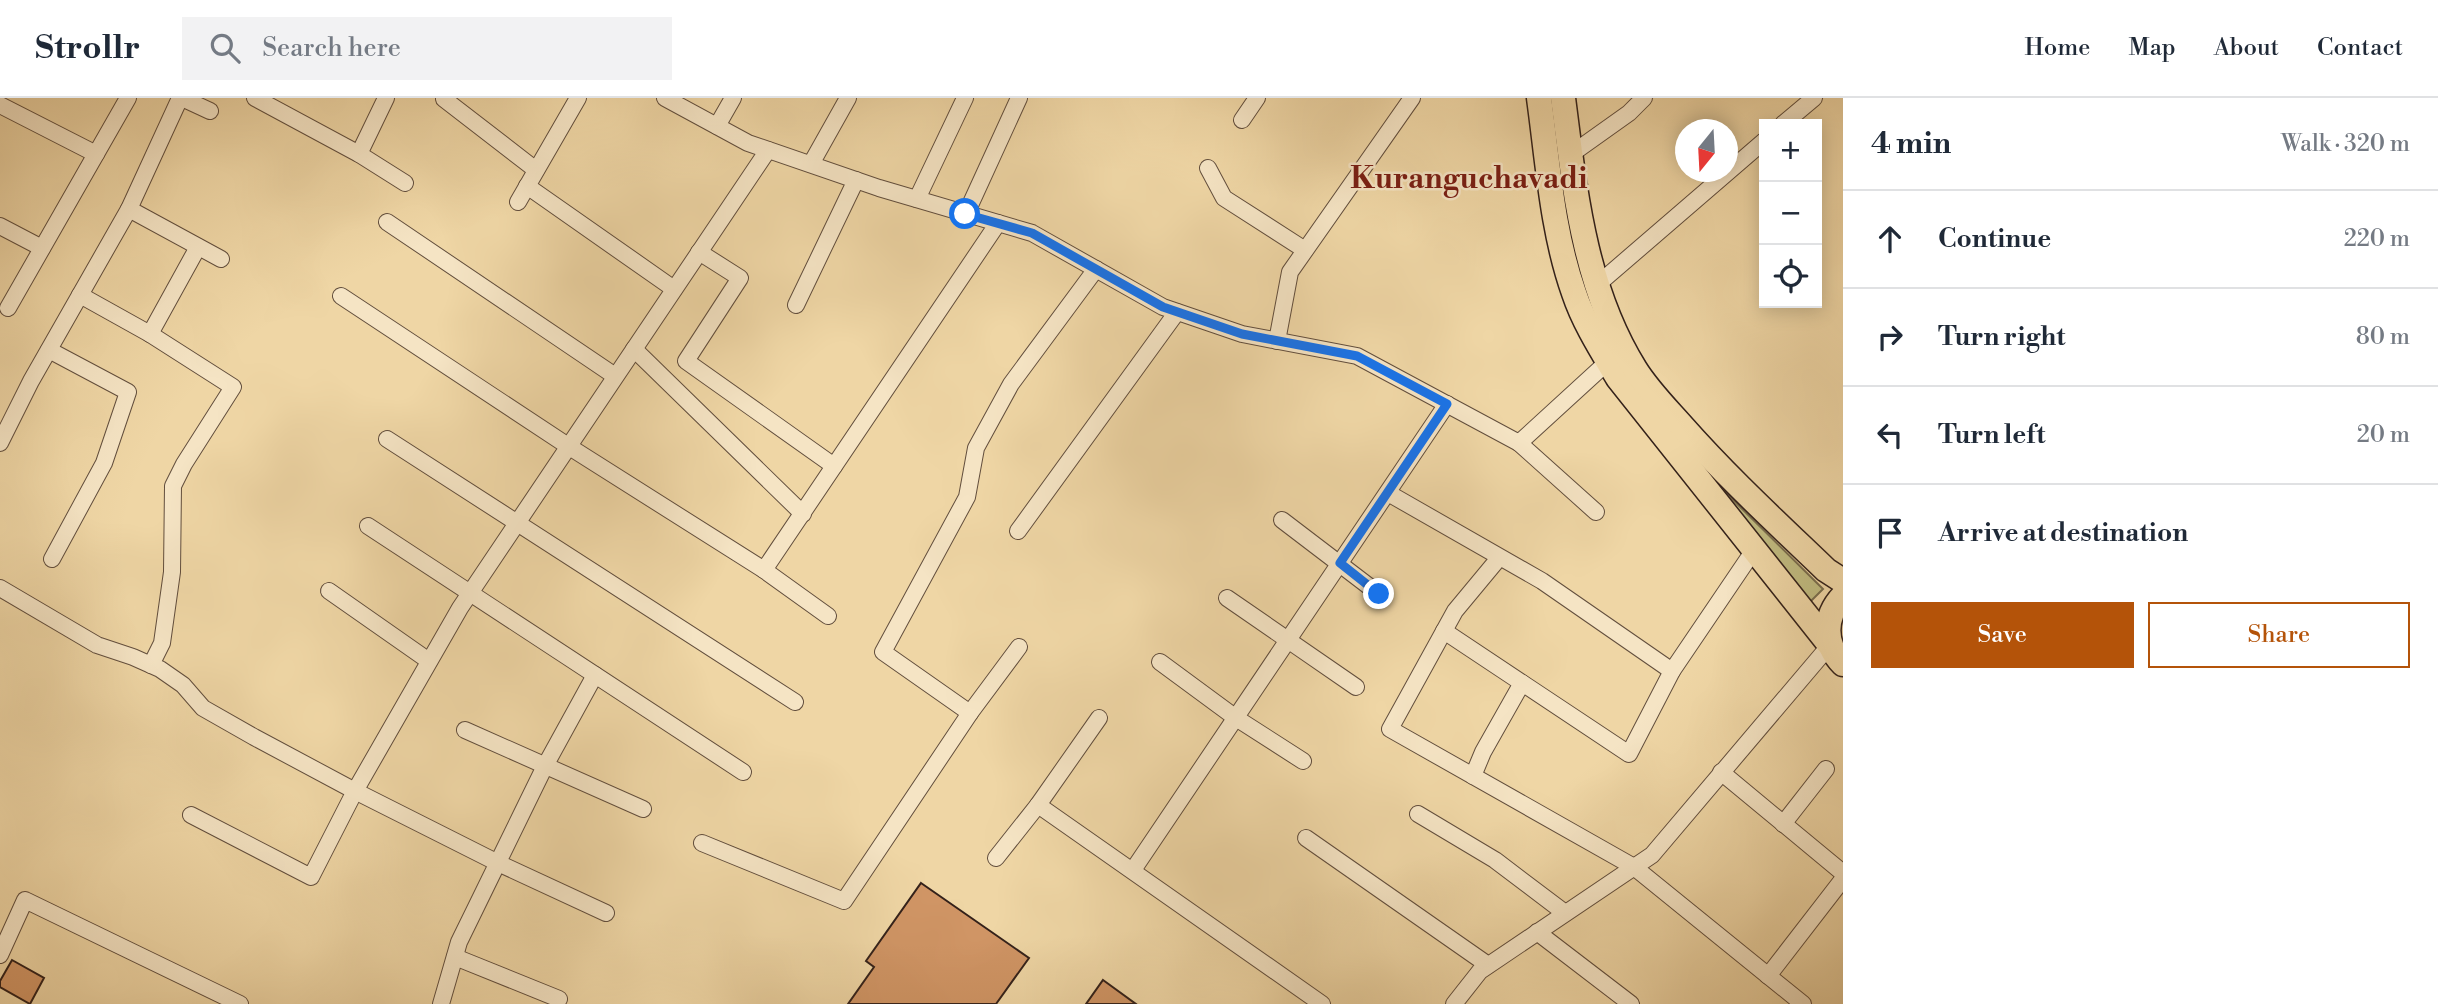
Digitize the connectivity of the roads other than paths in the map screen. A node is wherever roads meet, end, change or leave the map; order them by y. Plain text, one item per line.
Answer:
1 (128, 98) edge
2 (181, 98) edge
3 (386, 98) edge
4 (578, 98) edge
5 (665, 98) edge
6 (733, 98) edge
7 (848, 98) edge
8 (965, 98) edge
9 (1019, 98) edge
10 (1257, 98) edge
11 (1412, 98) edge
12 (1539, 98) edge
13 (1563, 98) edge
14 (1644, 98) edge
15 (1814, 98) edge
16 (259, 99) edge
17 (444, 99) edge
18 (0, 105) edge
19 (210, 111) dead end
20 (1789, 119) edge
21 (1242, 120) dead end
22 (718, 126) junction
23 (1759, 145) edge
24 (768, 150) junction
25 (96, 154) junction
26 (359, 154) junction
27 (1570, 156) junction
28 (811, 164) junction
29 (1208, 169) dead end
30 (536, 170) junction
31 (856, 180) junction
32 (405, 183) dead end
33 (527, 186) junction
34 (918, 199) junction
35 (518, 202) dead end
36 (129, 209) junction
37 (965, 214) junction
38 (387, 222) dead end
39 (998, 223) junction
40 (0, 226) edge
41 (198, 247) junction
42 (42, 248) junction
43 (1305, 250) junction
44 (699, 252) junction
45 (221, 259) dead end
46 (1096, 269) junction
47 (1597, 285) junction
48 (674, 289) junction
49 (80, 295) junction
50 (341, 296) dead end
51 (796, 305) dead end
52 (8, 308) dead end
53 (1177, 312) junction
54 (150, 334) junction
55 (1277, 341) junction
56 (634, 349) junction
57 (49, 350) junction
58 (1616, 355) junction
59 (615, 376) junction
60 (1447, 404) junction
61 (387, 439) dead end
62 (0, 443) edge
63 (1519, 443) junction
64 (568, 446) junction
65 (834, 466) junction
66 (1388, 493) junction
67 (1595, 512) dead end
68 (803, 514) junction
69 (1282, 520) dead end
70 (517, 522) junction
71 (368, 526) dead end
72 (1018, 531) dead end
73 (1754, 550) junction
74 (1499, 558) junction
75 (52, 559) dead end
76 (1340, 563) junction
77 (764, 570) junction
78 (1843, 581) edge
79 (0, 588) edge
80 (329, 591) dead end
81 (470, 593) junction
82 (1379, 594) dead end
83 (1843, 596) edge
84 (1227, 598) dead end
85 (828, 615) dead end
86 (1444, 631) junction
87 (1288, 641) junction
88 (1019, 647) dead end
89 (1837, 654) edge
90 (429, 662) junction
91 (1160, 662) dead end
92 (151, 665) junction
93 (1672, 671) junction
94 (595, 675) junction
95 (1522, 683) junction
96 (1356, 687) dead end
97 (795, 702) dead end
98 (970, 713) junction
99 (1099, 718) dead end
100 (1236, 718) junction
101 (465, 730) dead end
102 (1303, 761) dead end
103 (545, 766) junction
104 (1826, 769) dead end
105 (743, 772) dead end
106 (1721, 772) junction
107 (1472, 776) junction
108 (355, 791) junction
109 (1038, 805) junction
110 (643, 809) dead end
111 (1418, 814) dead end
112 (191, 815) dead end
113 (1783, 824) junction
114 (1306, 838) dead end
115 (702, 843) dead end
116 (996, 858) dead end
117 (498, 863) junction
118 (1634, 867) junction
119 (1133, 870) junction
120 (1843, 873) edge
121 (1843, 879) edge
122 (606, 913) dead end
123 (1565, 913) junction
124 (1537, 932) junction
125 (0, 954) edge
126 (455, 957) junction
127 (1488, 965) junction
128 (1768, 976) junction
129 (559, 999) dead end
130 (1304, 999) edge
131 (1624, 1002) edge
132 (240, 1004) edge
133 (441, 1004) edge
134 (1322, 1004) edge
135 (1454, 1004) edge
136 (1802, 1004) edge

1 - 25 street
2 - 19 street
2 - 36 street
3 - 26 street
4 - 30 street
5 - 22 street
6 - 22 street
7 - 28 street
8 - 34 street
9 - 37 street
10 - 21 street
11 - 43 street
12 - 58 main road
13 - 27 main road
14 - 27 street
15 - 20 street
16 - 26 street
17 - 30 street
18 - 25 street
22 - 24 street
23 - 47 street
24 - 28 street
24 - 44 street
25 - 42 street
26 - 32 street
27 - 47 main road
28 - 31 street
29 - 43 street
30 - 33 street
31 - 34 street
31 - 51 street
33 - 35 street
33 - 48 street
34 - 37 street
36 - 41 street
36 - 49 street
37 - 39 street
38 - 59 street
39 - 46 street
39 - 65 street
40 - 42 street
41 - 45 street
41 - 54 street
42 - 52 street
43 - 55 street
44 - 48 street
44 - 65 street
46 - 53 street
46 - 98 street
47 - 58 main road
48 - 56 street
49 - 54 street
49 - 57 street
50 - 64 street
53 - 55 street
53 - 72 street
54 - 92 street
55 - 60 street
56 - 59 street
56 - 68 street
57 - 62 street
57 - 75 street
58 - 63 street
58 - 73 main road
58 - 78 main road
59 - 64 street
60 - 63 street
60 - 66 street
61 - 70 street
63 - 67 street
64 - 70 street
64 - 77 street
65 - 68 street
66 - 74 street
66 - 76 street
68 - 77 street
69 - 76 street
70 - 81 street
70 - 97 street
71 - 81 street
73 - 89 main road
73 - 93 street
74 - 86 street
74 - 93 street
76 - 82 street
76 - 87 street
77 - 85 street
79 - 92 street
80 - 90 street
81 - 90 street
81 - 94 street
83 - 89 main road
84 - 87 street
86 - 95 street
86 - 107 street
87 - 96 street
87 - 100 street
88 - 98 street
89 - 106 street
90 - 108 street
91 - 100 street
92 - 108 street
93 - 95 street
94 - 103 street
94 - 105 street
95 - 107 street
98 - 115 street
99 - 109 street
100 - 102 street
100 - 119 street
101 - 103 street
103 - 110 street
103 - 117 street
104 - 113 street
106 - 113 street
106 - 118 street
107 - 118 street
108 - 112 street
108 - 117 street
109 - 116 street
109 - 119 street
111 - 123 street
113 - 120 street
114 - 127 street
117 - 122 street
117 - 126 street
118 - 123 street
118 - 128 street
119 - 130 street
121 - 128 street
123 - 124 street
124 - 127 street
124 - 131 street
125 - 132 street
126 - 129 street
126 - 133 street
127 - 135 street
128 - 136 street
130 - 134 street

